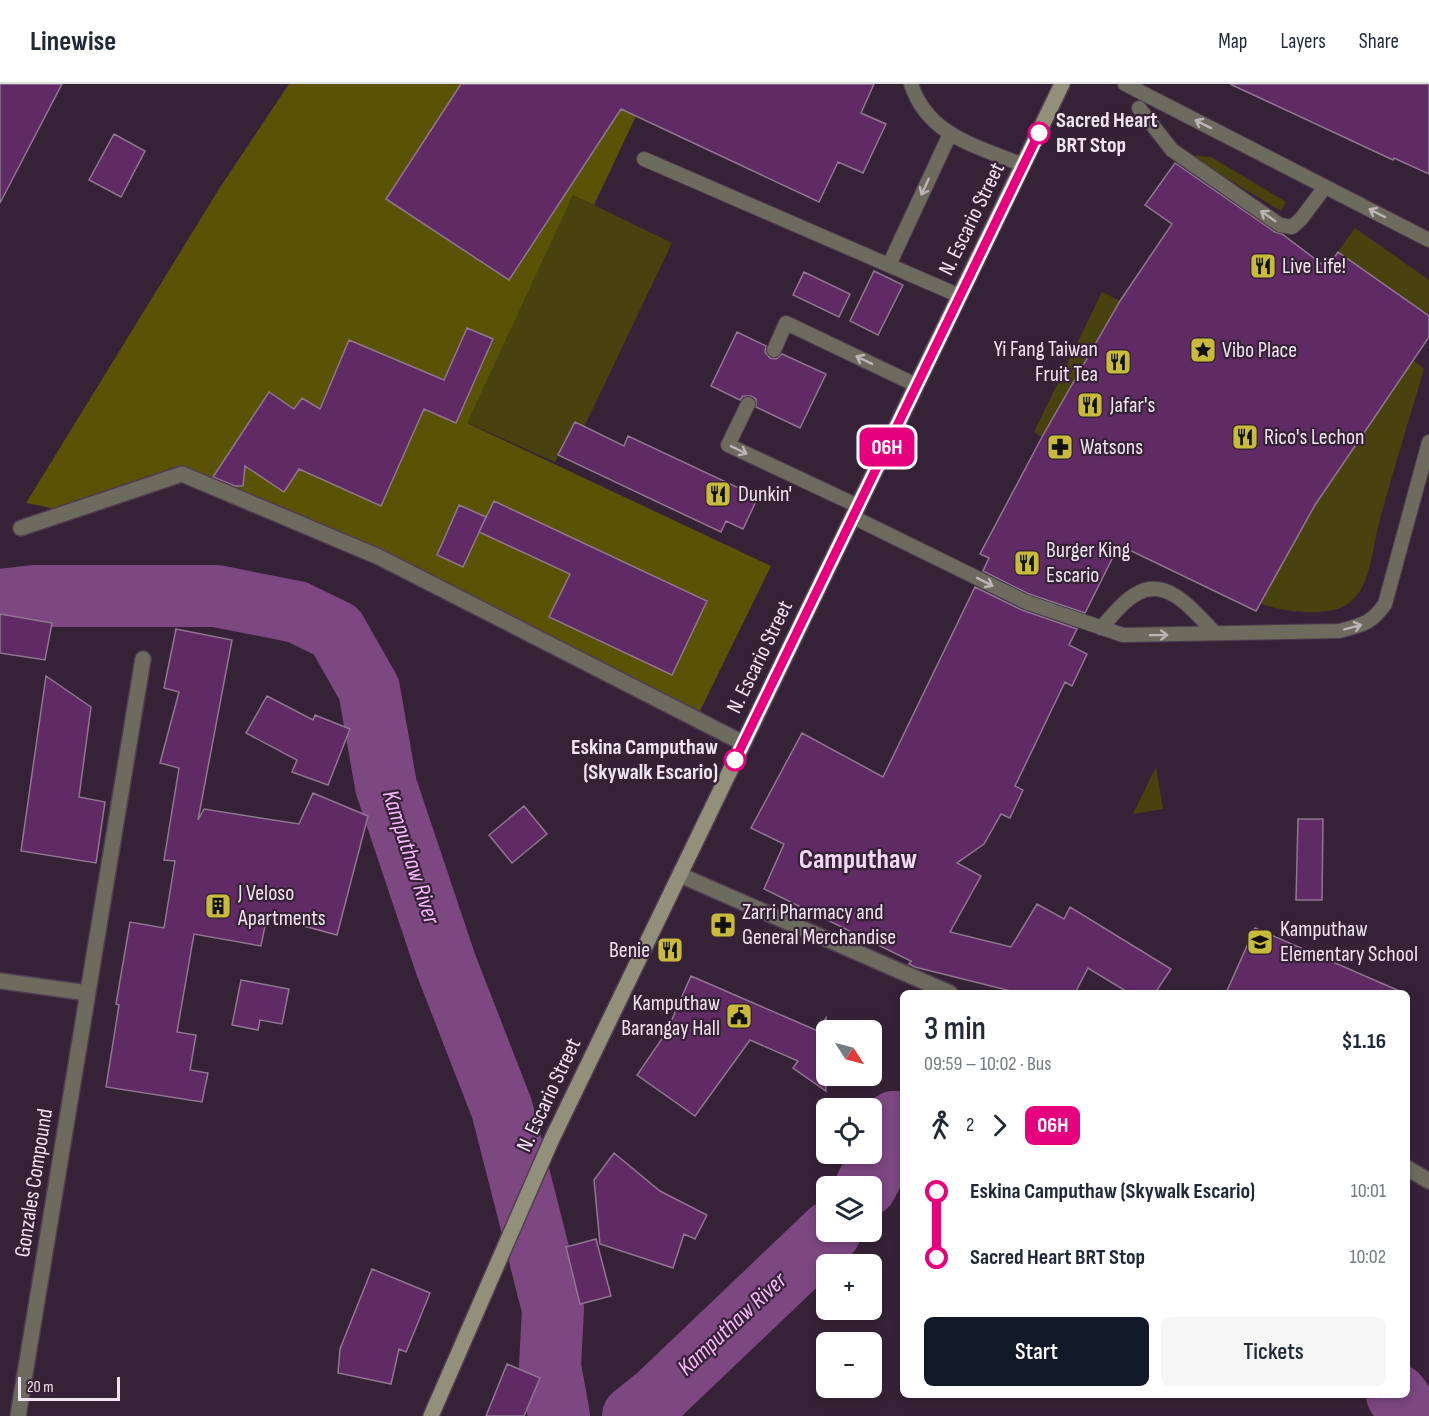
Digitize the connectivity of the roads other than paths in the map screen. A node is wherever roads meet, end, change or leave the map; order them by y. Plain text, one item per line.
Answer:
1 (911, 84) edge
2 (1062, 84) edge
3 (1125, 84) edge
4 (1139, 108) dead end
5 (950, 134) junction
6 (644, 159) dead end
7 (1023, 165) junction
8 (1325, 187) junction
9 (1429, 240) edge
10 (889, 265) junction
11 (960, 296) junction
12 (774, 350) dead end
13 (916, 385) junction
14 (748, 404) dead end
15 (1429, 442) edge
16 (855, 512) junction
17 (21, 528) dead end
18 (1101, 628) junction
19 (1215, 633) junction
20 (143, 659) dead end
21 (743, 743) junction
22 (680, 875) junction
23 (0, 981) edge
24 (943, 990) edge
25 (88, 993) junction
26 (1410, 1170) edge
27 (1429, 1181) edge
28 (18, 1416) edge
29 (431, 1416) edge

1 - 5 lane
2 - 7 main road, N. Escario Street
8 -> 3 lane
8 -> 4 lane
5 - 7 lane
5 -> 10 lane
6 - 10 lane
7 - 11 main road, N. Escario Street
9 -> 8 lane
10 - 11 lane
11 - 13 main road, N. Escario Street
13 -> 12 lane
13 - 16 main road, N. Escario Street
14 -> 16 lane
19 -> 15 lane
16 -> 18 lane
16 - 21 main road, N. Escario Street
17 - 21 street
18 -> 19 lane
18 - 19 lane
20 - 25 street, Gonzales Compound
21 - 22 main road, N. Escario Street
22 - 24 street
22 - 29 main road, N. Escario Street
23 - 25 street
25 - 28 street, Gonzales Compound
26 - 27 street

